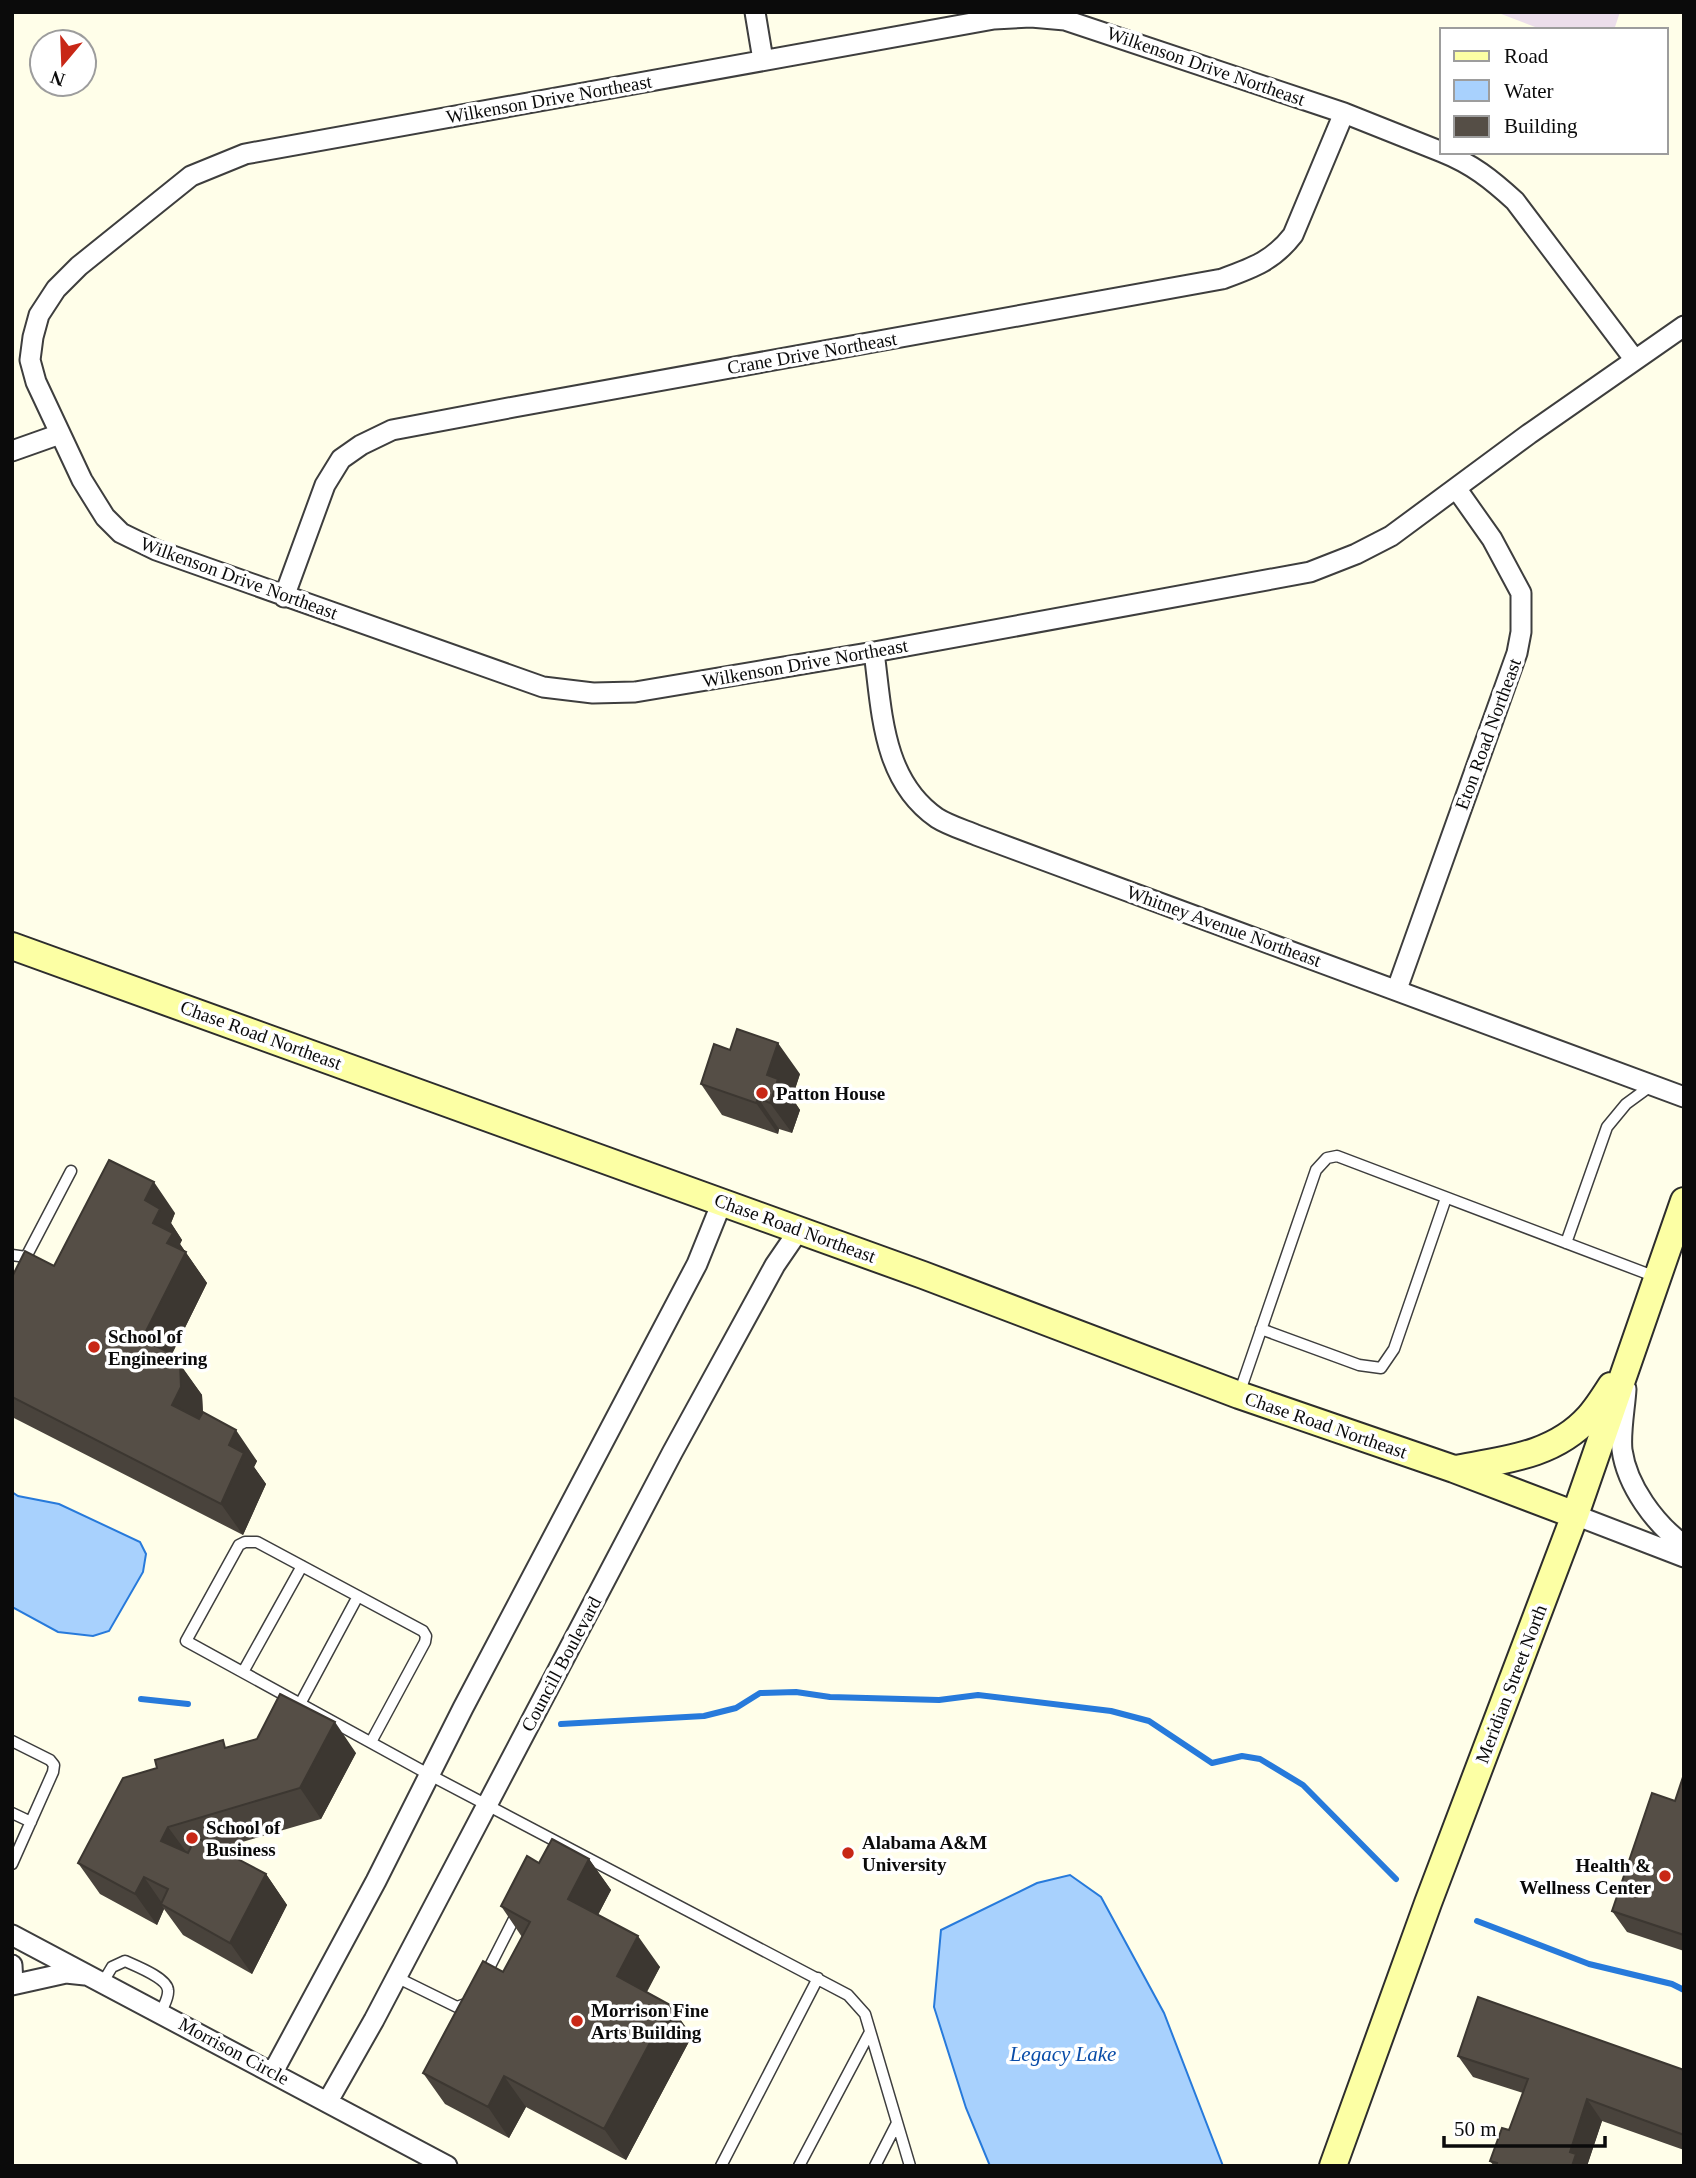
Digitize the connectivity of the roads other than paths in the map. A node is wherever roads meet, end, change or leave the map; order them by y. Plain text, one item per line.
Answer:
1 (755, 12) edge
2 (763, 60) junction
3 (1345, 113) junction
4 (1440, 151) edge
5 (1447, 154) edge
6 (1684, 326) edge
7 (1635, 360) junction
8 (60, 434) junction
9 (12, 451) edge
10 (1456, 488) junction
11 (285, 597) junction
12 (874, 652) junction
13 (12, 946) edge
14 (1396, 989) junction
15 (1652, 1085) junction
16 (1684, 1097) edge
17 (71, 1171) dead end
18 (1446, 1198) junction
19 (1684, 1201) edge
20 (722, 1202) junction
21 (799, 1230) junction
22 (1566, 1243) junction
23 (12, 1255) edge
24 (1658, 1278) junction
25 (1261, 1329) junction
26 (1627, 1365) junction
27 (1239, 1395) junction
28 (1454, 1469) junction
29 (1575, 1515) junction
30 (1684, 1545) edge
31 (1684, 1556) edge
32 (302, 1566) junction
33 (358, 1596) junction
34 (243, 1672) junction
35 (300, 1703) junction
36 (12, 1741) edge
37 (371, 1742) junction
38 (430, 1775) junction
39 (487, 1805) junction
40 (12, 1813) edge
41 (31, 1822) junction
42 (555, 1840) junction
43 (548, 1853) edge
44 (12, 1864) edge
45 (523, 1901) edge
46 (12, 1935) edge
47 (12, 1965) edge
48 (397, 1977) junction
49 (818, 1978) junction
50 (96, 1979) junction
51 (13, 1984) edge
52 (479, 1987) edge
53 (473, 1999) edge
54 (161, 2013) junction
55 (870, 2032) junction
56 (273, 2072) junction
57 (328, 2101) junction
58 (897, 2123) junction
59 (447, 2166) edge
60 (721, 2166) edge
61 (799, 2166) edge
62 (875, 2166) edge
63 (910, 2166) edge
64 (1333, 2166) edge

1 - 2 street
2 - 3 street, Wilkenson Drive Northeast
2 - 8 street, Wilkenson Drive Northeast
3 - 4 street, Wilkenson Drive Northeast
3 - 11 street, Crane Drive Northeast
5 - 7 street, Wilkenson Drive Northeast
6 - 7 street, Wilkenson Drive Northeast
7 - 10 street, Wilkenson Drive Northeast
8 - 9 street
8 - 11 street, Wilkenson Drive Northeast
10 - 12 street, Wilkenson Drive Northeast
10 - 14 street, Eton Road Northeast
11 - 12 street, Wilkenson Drive Northeast
12 - 14 street, Whitney Avenue Northeast
13 - 20 street, Chase Road Northeast
14 - 15 street, Whitney Avenue Northeast
15 - 16 street, Whitney Avenue Northeast
15 - 22 lane
17 - 23 lane
18 - 22 lane
18 - 25 lane
18 - 25 lane
19 - 24 street, Meridian Street North
20 - 21 street, Chase Road Northeast
20 - 38 street
21 - 27 street, Chase Road Northeast
21 - 39 street, Councill Boulevard
22 - 24 lane
24 - 26 street, Meridian Street North
25 - 27 lane
26 - 28 street
26 - 29 street, Meridian Street North
26 - 30 street
27 - 28 street, Chase Road Northeast
28 - 29 street, Chase Road Northeast
29 - 31 street
29 - 64 street, Meridian Street North
32 - 33 lane
32 - 34 lane
32 - 34 lane
33 - 35 lane
33 - 37 lane
34 - 35 lane
35 - 37 lane
36 - 41 lane
37 - 38 lane
38 - 39 lane
38 - 56 street
39 - 42 lane
39 - 48 street, Councill Boulevard
40 - 41 lane
41 - 44 lane
42 - 43 lane
42 - 49 lane
45 - 52 lane
46 - 50 street
47 - 51 street
48 - 53 lane
48 - 57 street, Councill Boulevard
49 - 55 lane
49 - 60 lane
50 - 51 street, Morrison Circle
50 - 54 street, Morrison Circle
50 - 54 lane
54 - 56 street, Morrison Circle
55 - 58 lane
55 - 61 lane
56 - 57 street, Morrison Circle
57 - 59 street, Morrison Circle
58 - 62 lane
58 - 63 lane

